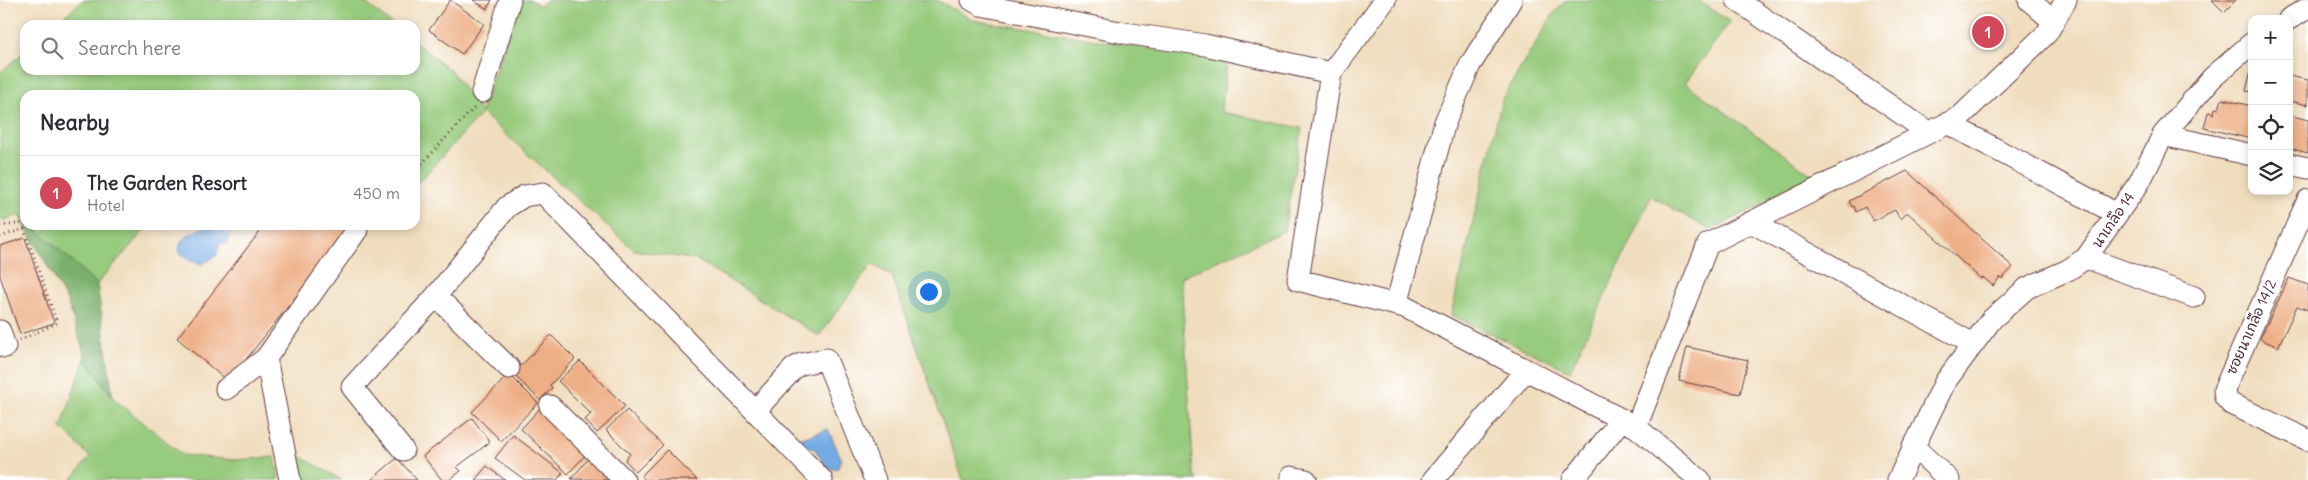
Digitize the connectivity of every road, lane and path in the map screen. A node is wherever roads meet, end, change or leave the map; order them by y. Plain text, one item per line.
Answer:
1 (510, 0) edge
2 (972, 0) edge
3 (1385, 0) edge
4 (1511, 0) edge
5 (1737, 0) edge
6 (2029, 0) edge
7 (2066, 0) edge
8 (2054, 22) junction
9 (2248, 47) edge
10 (1331, 73) junction
11 (482, 92) joint
12 (1947, 123) junction
13 (1928, 132) junction
14 (2163, 135) junction
15 (2248, 154) edge
16 (2293, 165) edge
17 (420, 166) edge
18 (2308, 168) edge
19 (2308, 200) edge
20 (2117, 214) junction
21 (1751, 222) junction
22 (20, 224) edge
23 (0, 226) edge
24 (21, 230) edge
25 (24, 230) edge
26 (357, 230) dead end
27 (0, 237) edge
28 (2086, 258) junction
29 (436, 296) junction
30 (2194, 297) dead end
31 (1396, 305) junction
32 (3, 339) edge
33 (1973, 344) junction
34 (266, 358) junction
35 (509, 368) dead end
36 (1526, 370) junction
37 (226, 389) dead end
38 (550, 406) dead end
39 (755, 411) junction
40 (1629, 423) junction
41 (2308, 440) edge
42 (1913, 446) junction
43 (403, 450) dead end
44 (290, 480) edge
45 (624, 480) edge
46 (822, 480) edge
47 (875, 480) edge
48 (1433, 480) edge
49 (1573, 480) edge
50 (1700, 480) edge
51 (1898, 480) edge
52 (1948, 480) edge

1 - 11 street
2 - 10 street
3 - 10 street
4 - 31 street
5 - 13 street
6 - 8 street
7 - 8 street
8 - 12 street
9 - 14 street, นาเกลือ 14
10 - 31 street
11 - 17 path
12 - 13 street
12 - 20 street
13 - 21 street
14 - 15 street
14 - 20 street, นาเกลือ 14
16 - 18 street
19 - 41 street, ซอยนาเกลือ 14/2
20 - 28 street, นาเกลือ 14
21 - 33 street
21 - 40 street
22 - 23 path
24 - 27 path
25 - 32 path
26 - 34 street
28 - 30 street
28 - 33 street, นาเกลือ 14
29 - 35 street
29 - 39 street
29 - 43 street
31 - 36 street
33 - 42 street, นาเกลือ 14
34 - 37 street
34 - 44 street
36 - 40 street
36 - 48 street
38 - 45 street
39 - 46 street
39 - 47 street
40 - 49 street
40 - 50 street
42 - 51 street, นาเกลือ 14
42 - 52 street

